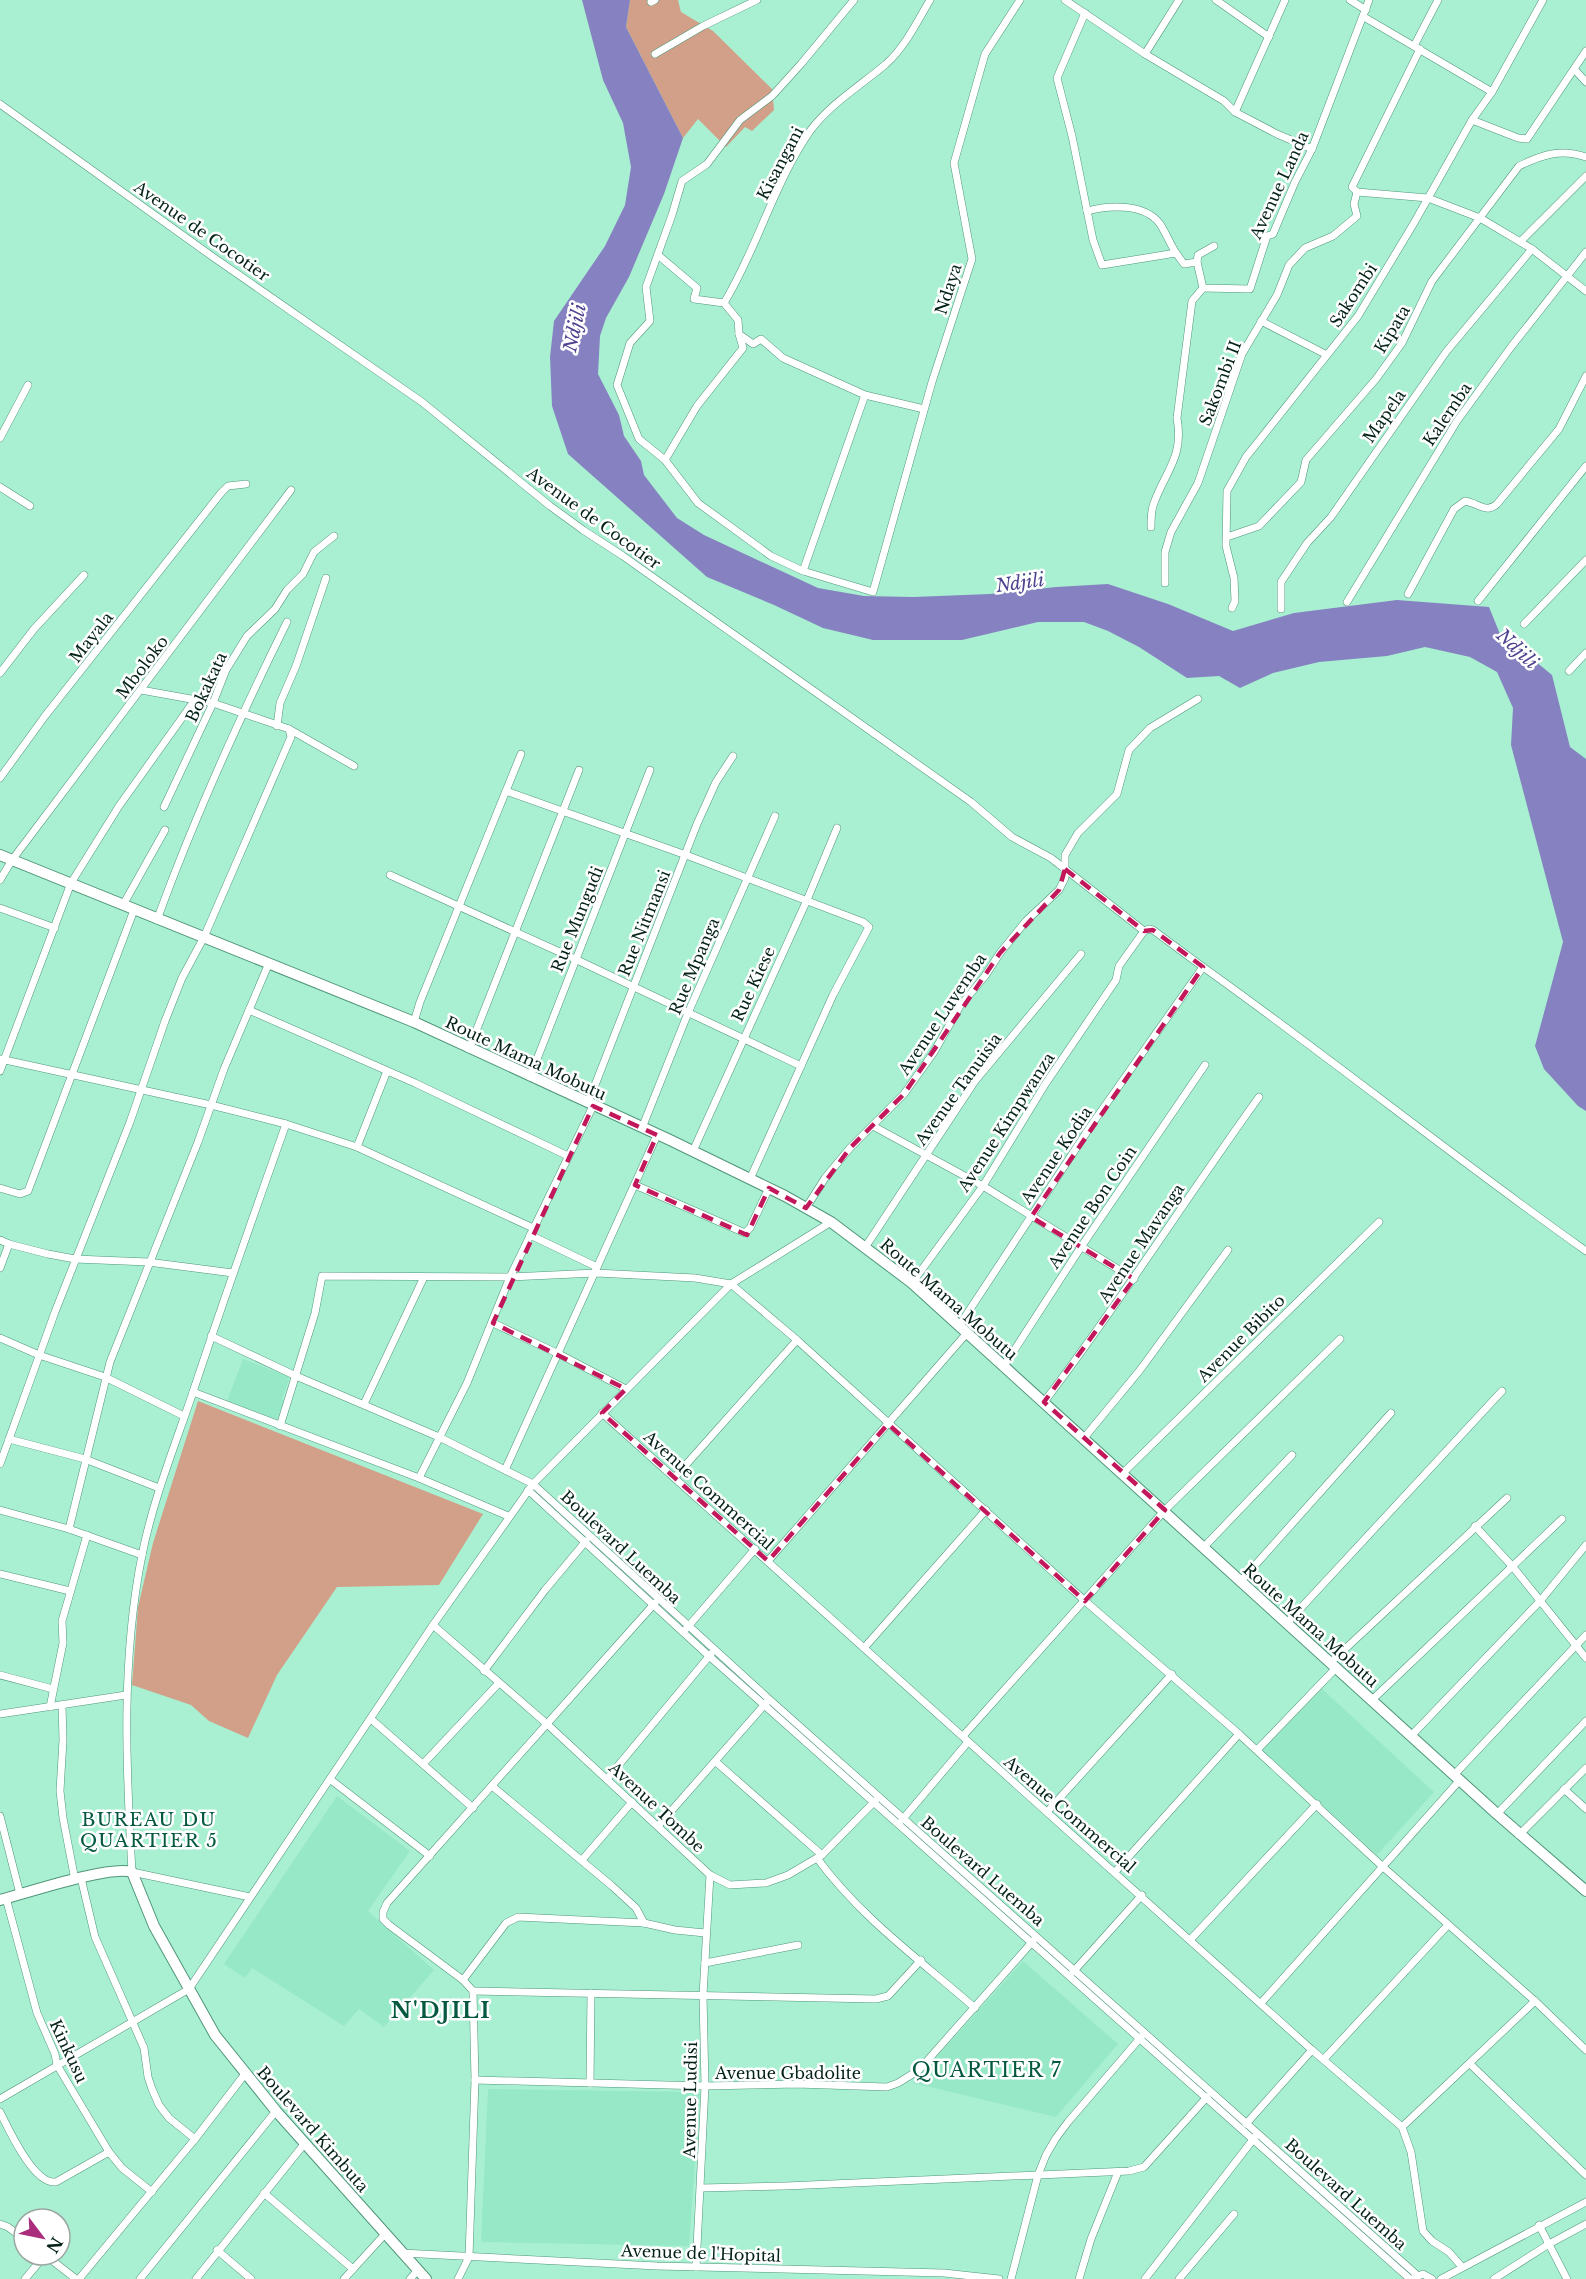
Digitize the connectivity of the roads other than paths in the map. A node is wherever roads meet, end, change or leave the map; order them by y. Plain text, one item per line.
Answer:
1 (757, 0) edge
2 (854, 0) edge
3 (930, 0) edge
4 (1020, 0) edge
5 (1065, 0) edge
6 (1179, 0) edge
7 (1216, 0) edge
8 (1285, 0) edge
9 (1350, 0) edge
10 (1370, 0) edge
11 (1438, 0) edge
12 (1543, 0) edge
13 (1075, 2) edge
14 (1085, 13) junction
15 (1365, 13) junction
16 (1269, 37) junction
17 (1417, 47) junction
18 (1586, 51) edge
19 (656, 54) dead end
20 (1145, 54) junction
21 (1575, 70) junction
22 (1586, 82) edge
23 (1492, 92) junction
24 (0, 104) edge
25 (1235, 112) junction
26 (1472, 120) junction
27 (1312, 149) junction
28 (1586, 157) edge
29 (1586, 176) edge
30 (1354, 189) junction
31 (1428, 198) junction
32 (1087, 211) junction
33 (1480, 218) junction
34 (1521, 241) junction
35 (1214, 246) dead end
36 (1532, 249) junction
37 (1586, 252) edge
38 (1176, 253) junction
39 (658, 255) junction
40 (1197, 262) junction
41 (1567, 275) junction
42 (1203, 288) junction
43 (1586, 291) edge
44 (724, 303) junction
45 (1261, 321) junction
46 (739, 334) junction
47 (1327, 355) junction
48 (1586, 376) edge
49 (28, 385) dead end
50 (865, 395) junction
51 (924, 409) junction
52 (0, 438) edge
53 (665, 460) junction
54 (1586, 466) edge
55 (246, 484) dead end
56 (0, 487) edge
57 (291, 490) dead end
58 (30, 506) dead end
59 (1150, 527) dead end
60 (334, 536) dead end
61 (1227, 537) junction
62 (1586, 560) edge
63 (802, 571) junction
64 (84, 575) dead end
65 (326, 578) dead end
66 (1165, 583) dead end
67 (1408, 594) dead end
68 (1347, 602) dead end
69 (1478, 602) dead end
70 (1232, 608) dead end
71 (1281, 609) dead end
72 (288, 622) dead end
73 (1524, 624) dead end
74 (1586, 653) edge
75 (1569, 671) dead end
76 (0, 673) edge
77 (141, 690) junction
78 (1198, 699) dead end
79 (194, 701) junction
80 (213, 703) junction
81 (242, 714) junction
82 (277, 726) junction
83 (289, 729) junction
84 (521, 754) dead end
85 (733, 756) dead end
86 (354, 766) dead end
87 (579, 770) dead end
88 (650, 770) dead end
89 (0, 778) edge
90 (506, 791) junction
91 (164, 807) dead end
92 (563, 813) junction
93 (775, 816) dead end
94 (837, 828) dead end
95 (165, 830) dead end
96 (626, 835) junction
97 (0, 855) edge
98 (686, 855) junction
99 (12, 860) junction
100 (1065, 869) junction
101 (390, 875) dead end
102 (0, 879) edge
103 (746, 879) junction
104 (71, 883) junction
105 (807, 900) junction
106 (123, 905) junction
107 (459, 907) junction
108 (0, 908) edge
109 (134, 910) junction
110 (157, 920) junction
111 (55, 928) junction
112 (1144, 931) junction
113 (516, 932) junction
114 (204, 937) junction
115 (1081, 954) dead end
116 (575, 959) junction
117 (268, 963) junction
118 (1203, 967) junction
119 (632, 988) junction
120 (249, 1010) junction
121 (688, 1013) junction
122 (414, 1022) junction
123 (743, 1039) junction
124 (469, 1049) junction
125 (2, 1060) edge
126 (1205, 1065) dead end
127 (801, 1066) junction
128 (0, 1071) edge
129 (387, 1071) junction
130 (73, 1077) junction
131 (530, 1077) junction
132 (140, 1091) junction
133 (1259, 1097) dead end
134 (591, 1104) junction
135 (211, 1105) junction
136 (286, 1124) junction
137 (873, 1126) junction
138 (642, 1128) junction
139 (657, 1135) junction
140 (357, 1147) junction
141 (693, 1151) junction
142 (568, 1156) junction
143 (926, 1156) junction
144 (750, 1179) junction
145 (635, 1185) junction
146 (983, 1186) junction
147 (0, 1188) edge
148 (769, 1188) junction
149 (806, 1208) junction
150 (1031, 1216) junction
151 (831, 1222) junction
152 (1378, 1222) dead end
153 (532, 1232) junction
154 (0, 1240) edge
155 (9, 1244) junction
156 (866, 1246) junction
157 (1081, 1247) junction
158 (1228, 1250) dead end
159 (1586, 1251) edge
160 (75, 1259) junction
161 (148, 1262) junction
162 (0, 1268) edge
163 (596, 1270) junction
164 (233, 1273) junction
165 (424, 1277) junction
166 (510, 1277) junction
167 (1134, 1279) junction
168 (912, 1282) junction
169 (731, 1284) junction
170 (492, 1323) junction
171 (963, 1330) junction
172 (211, 1336) junction
173 (0, 1338) edge
174 (1340, 1339) dead end
175 (797, 1340) junction
176 (559, 1354) junction
177 (39, 1355) junction
178 (1004, 1366) junction
179 (296, 1376) junction
180 (105, 1377) junction
181 (626, 1389) junction
182 (1503, 1391) dead end
183 (192, 1392) junction
184 (1044, 1402) junction
185 (364, 1404) junction
186 (602, 1413) junction
187 (1392, 1413) dead end
188 (184, 1416) junction
189 (888, 1424) junction
190 (280, 1426) junction
191 (439, 1437) junction
192 (1084, 1438) junction
193 (9, 1439) junction
194 (1292, 1455) dead end
195 (85, 1459) junction
196 (0, 1464) edge
197 (505, 1470) junction
198 (1122, 1474) junction
199 (675, 1477) junction
200 (419, 1478) junction
201 (531, 1487) junction
202 (159, 1488) junction
203 (1506, 1498) dead end
204 (0, 1510) edge
205 (986, 1510) junction
206 (1165, 1510) junction
207 (508, 1516) junction
208 (1562, 1519) dead end
209 (1475, 1526) junction
210 (69, 1529) junction
211 (87, 1535) junction
212 (587, 1540) junction
213 (1586, 1545) edge
214 (1204, 1547) junction
215 (755, 1549) junction
216 (142, 1555) junction
217 (768, 1560) junction
218 (1513, 1567) junction
219 (0, 1574) edge
220 (1240, 1582) junction
221 (70, 1591) junction
222 (1541, 1600) junction
223 (1085, 1601) junction
224 (656, 1602) junction
225 (1286, 1624) junction
226 (433, 1625) junction
227 (686, 1630) junction
228 (1586, 1635) edge
229 (1576, 1645) junction
230 (864, 1648) junction
231 (712, 1653) junction
232 (1586, 1658) edge
233 (1333, 1666) junction
234 (484, 1671) junction
235 (1172, 1674) junction
236 (0, 1675) edge
237 (498, 1684) junction
238 (53, 1689) junction
239 (126, 1695) junction
240 (1371, 1700) junction
241 (767, 1703) junction
242 (62, 1705) junction
243 (50, 1707) junction
244 (0, 1714) edge
245 (371, 1719) junction
246 (1586, 1721) edge
247 (547, 1724) junction
248 (1239, 1734) junction
249 (1411, 1736) junction
250 (966, 1739) junction
251 (1257, 1750) junction
252 (716, 1762) junction
253 (424, 1763) junction
254 (1586, 1768) edge
255 (1457, 1777) junction
256 (607, 1779) junction
257 (331, 1780) junction
258 (492, 1786) junction
259 (1564, 1789) junction
260 (876, 1799) junction
261 (632, 1802) junction
262 (1317, 1804) junction
263 (473, 1808) junction
264 (1586, 1809) edge
265 (1047, 1812) junction
266 (1497, 1814) junction
267 (0, 1816) edge
268 (901, 1822) junction
269 (658, 1826) junction
270 (2, 1829) edge
271 (1519, 1835) junction
272 (430, 1856) junction
273 (819, 1856) junction
274 (582, 1860) junction
275 (1382, 1866) junction
276 (132, 1872) junction
277 (1115, 1872) junction
278 (710, 1875) junction
279 (78, 1879) junction
280 (1586, 1892) edge
281 (20, 1894) junction
282 (1142, 1895) junction
283 (250, 1898) junction
284 (3, 1899) edge
285 (644, 1923) junction
286 (1447, 1926) junction
287 (705, 1933) junction
288 (1191, 1939) junction
289 (1035, 1940) junction
290 (798, 1945) dead end
291 (921, 1960) junction
292 (705, 1963) junction
293 (1072, 1973) junction
294 (463, 1980) junction
295 (189, 1989) junction
296 (473, 1991) junction
297 (591, 1993) junction
298 (703, 1995) junction
299 (1535, 2001) junction
300 (1262, 2002) junction
301 (975, 2007) junction
302 (133, 2022) junction
303 (1142, 2035) junction
304 (1312, 2050) junction
305 (1586, 2050) edge
306 (1324, 2060) junction
307 (1470, 2064) junction
308 (57, 2066) junction
309 (245, 2074) junction
310 (475, 2080) junction
311 (590, 2083) junction
312 (705, 2086) junction
313 (1208, 2096) junction
314 (0, 2099) edge
315 (276, 2111) junction
316 (0, 2112) edge
317 (1246, 2124) junction
318 (1402, 2127) junction
319 (1255, 2137) junction
320 (195, 2139) junction
321 (305, 2143) junction
322 (109, 2152) junction
323 (1118, 2172) junction
324 (1038, 2175) junction
325 (1586, 2175) edge
326 (701, 2188) junction
327 (152, 2193) junction
328 (264, 2193) junction
329 (1586, 2202) edge
330 (1234, 2214) dead end
331 (1586, 2224) edge
332 (1539, 2225) junction
333 (384, 2234) junction
334 (1549, 2244) junction
335 (218, 2250) junction
336 (402, 2253) junction
337 (469, 2257) junction
338 (36, 2267) edge
339 (62, 2267) edge
340 (696, 2267) junction
341 (1462, 2268) junction
342 (353, 2269) junction
343 (418, 2276) edge
344 (944, 2276) edge
345 (1414, 2278) edge
346 (26, 2279) edge
347 (78, 2279) edge
348 (140, 2279) edge
349 (196, 2279) edge
350 (251, 2279) edge
351 (344, 2279) edge
352 (458, 2279) edge
353 (999, 2279) edge
354 (1011, 2279) edge
355 (1079, 2279) edge
356 (1144, 2279) edge
357 (1179, 2279) edge
358 (1432, 2279) edge
359 (1441, 2279) edge
360 (1494, 2279) edge
361 (1567, 2279) edge

1 - 19 street
2 - 39 street
3 - 44 street, Kisangani
4 - 51 street, Ndaya
5 - 13 street
6 - 20 street
7 - 16 street
8 - 16 street
9 - 15 street
10 - 15 street, Avenue Landa
11 - 17 street
12 - 23 street, Sakombi
13 - 14 street
14 - 20 street
14 - 32 street
15 - 17 street
15 - 27 street, Avenue Landa
16 - 25 street
17 - 23 street
17 - 30 street
18 - 21 street
20 - 25 street
21 - 22 street
21 - 26 street
23 - 26 street, Sakombi
24 - 100 street, Avenue de Cocotier
25 - 27 street
26 - 31 street, Sakombi
27 - 42 street, Avenue Landa
28 - 33 street, Kipata
29 - 34 street
30 - 31 street
30 - 45 street, Sakombi II
31 - 33 street
31 - 47 street, Sakombi
32 - 38 street
32 - 38 street
33 - 34 street
33 - 61 street, Kipata
34 - 36 street
35 - 40 street
36 - 41 street
36 - 71 street, Mapela
37 - 41 street, Kalemba
38 - 40 street
39 - 44 street
39 - 53 street
40 - 42 street
41 - 43 street
41 - 68 street, Kalemba
42 - 59 street
44 - 46 street
45 - 47 street
45 - 66 street, Sakombi II
46 - 50 street
46 - 53 street
47 - 61 street, Sakombi
48 - 67 street
49 - 52 street
50 - 51 street
50 - 63 street
51 - 63 street, Ndaya
53 - 63 street
54 - 69 street
55 - 89 street, Mayala
56 - 58 street
57 - 77 street, Mboloko
60 - 80 street, Bokakata
61 - 70 street, Sakombi
62 - 73 street
64 - 76 street
65 - 82 street
72 - 81 street
74 - 75 street
77 - 79 street
77 - 99 street, Mboloko
78 - 100 street, Avenue Luvemba
79 - 80 street
79 - 104 street
80 - 81 street
80 - 91 street, Bokakata
81 - 82 street
81 - 110 street
82 - 83 street
83 - 86 street
83 - 114 street
84 - 90 street
85 - 98 street, Rue Nitmansi
87 - 92 street
88 - 96 street, Rue Mungudi
90 - 92 street
90 - 107 street
92 - 96 street
92 - 113 street
93 - 103 street, Rue Mpanga
94 - 105 street, Rue Kiese
95 - 106 street
96 - 98 street
96 - 116 street, Rue Mungudi
97 - 99 street, Route Mama Mobutu
98 - 103 street
98 - 119 street, Rue Nitmansi
99 - 102 street, Mboloko
99 - 104 street, Route Mama Mobutu
100 - 112 street, Avenue de Cocotier
100 - 137 street, Avenue Luvemba
101 - 107 street
103 - 105 street
103 - 121 street, Rue Mpanga
104 - 106 street, Route Mama Mobutu
104 - 111 street
105 - 123 street, Rue Kiese
105 - 127 street
106 - 109 street, Route Mama Mobutu
107 - 113 street
107 - 122 street
108 - 111 street
109 - 110 street, Route Mama Mobutu
109 - 130 street
110 - 114 street, Route Mama Mobutu
111 - 125 street
112 - 118 street, Avenue de Cocotier
112 - 146 street, Avenue Kimpwanza
113 - 116 street
113 - 124 street
114 - 117 street, Route Mama Mobutu
114 - 132 street
115 - 143 street, Avenue Tanuisia
116 - 119 street
116 - 131 street, Rue Mungudi
117 - 120 street
117 - 122 street, Route Mama Mobutu
118 - 150 street, Avenue Kodia
118 - 159 street, Avenue de Cocotier
119 - 121 street
119 - 134 street, Rue Nitmansi
120 - 129 street
120 - 135 street
121 - 123 street
121 - 138 street, Rue Mpanga
122 - 124 street, Route Mama Mobutu
123 - 127 street
123 - 141 street, Rue Kiese
124 - 131 street, Route Mama Mobutu
125 - 128 street
125 - 130 street
126 - 157 street, Avenue Bon Coin
127 - 144 street
129 - 140 street
129 - 142 street
130 - 132 street
130 - 147 street
131 - 134 street, Route Mama Mobutu
132 - 135 street
132 - 160 street
133 - 167 street, Avenue Mavanga
134 - 138 street, Route Mama Mobutu
134 - 142 street, Rue Nitmansi
135 - 136 street
135 - 161 street
136 - 140 street
136 - 164 street
137 - 143 street
137 - 149 street, Avenue Luvemba
138 - 139 street, Route Mama Mobutu
139 - 141 street, Route Mama Mobutu
139 - 145 street
140 - 153 street
141 - 144 street, Route Mama Mobutu
142 - 153 street, Rue Nitmansi
143 - 146 street
143 - 156 street, Avenue Tanuisia
144 - 148 street, Route Mama Mobutu
145 - 148 street
145 - 163 street
146 - 150 street
146 - 168 street, Avenue Kimpwanza
148 - 149 street, Route Mama Mobutu
149 - 151 street, Route Mama Mobutu
150 - 157 street
150 - 171 street, Avenue Kodia
151 - 156 street, Route Mama Mobutu
151 - 169 street
152 - 198 street, Avenue Bibito
153 - 163 street
153 - 166 street, Rue Nitmansi
154 - 155 street
155 - 160 street
155 - 162 street
156 - 168 street, Route Mama Mobutu
157 - 167 street
157 - 178 street, Avenue Bon Coin
158 - 192 street
160 - 161 street
160 - 177 street
161 - 164 street
161 - 180 street
163 - 166 street
163 - 169 street
163 - 176 street
164 - 172 street
165 - 166 street
165 - 179 street
165 - 185 street
166 - 170 street, Rue Nitmansi
167 - 184 street, Avenue Mavanga
168 - 171 street, Route Mama Mobutu
169 - 175 street
169 - 181 street
170 - 176 street
170 - 191 street, Rue Nitmansi
171 - 178 street, Route Mama Mobutu
171 - 189 street, Avenue Kodia
172 - 179 street, Boulevard Luemba
172 - 183 street
173 - 177 street
174 - 206 street
175 - 189 street
175 - 199 street
176 - 181 street
176 - 197 street
177 - 180 street
177 - 193 street
178 - 184 street, Route Mama Mobutu
179 - 185 street, Boulevard Luemba
179 - 190 street
180 - 188 street
180 - 195 street
181 - 186 street
182 - 225 street
183 - 188 street
183 - 190 street
184 - 192 street, Route Mama Mobutu
185 - 191 street, Boulevard Luemba
186 - 199 street, Avenue Commercial
186 - 201 street
187 - 220 street
188 - 202 street
189 - 205 street
189 - 217 street, Avenue Kodia
190 - 200 street
191 - 197 street, Boulevard Luemba
191 - 200 street, Rue Nitmansi
192 - 198 street, Route Mama Mobutu
193 - 195 street
193 - 196 street
194 - 214 street
195 - 202 street
195 - 210 street
197 - 201 street, Boulevard Luemba
198 - 206 street, Route Mama Mobutu
199 - 215 street, Avenue Commercial
200 - 207 street
201 - 207 street
201 - 212 street, Boulevard Luemba
202 - 216 street
203 - 209 street
204 - 210 street
205 - 223 street
205 - 230 street
206 - 214 street, Route Mama Mobutu
206 - 223 street
207 - 226 street
208 - 218 street
209 - 218 street
209 - 233 street
210 - 211 street
211 - 216 street
211 - 221 street
212 - 224 street, Boulevard Luemba
212 - 234 street
213 - 222 street
214 - 220 street, Route Mama Mobutu
215 - 217 street, Avenue Commercial
215 - 227 street
216 - 239 street
217 - 230 street, Avenue Commercial
218 - 222 street
218 - 240 street
219 - 221 street
220 - 225 street, Route Mama Mobutu
221 - 238 street
222 - 229 street
222 - 249 street
223 - 235 street
223 - 250 street
224 - 227 street, Boulevard Luemba
224 - 247 street
225 - 233 street, Route Mama Mobutu
226 - 234 street, Avenue Tombe
226 - 245 street
227 - 231 street, Boulevard Luemba
228 - 229 street
229 - 232 street
229 - 255 street
230 - 250 street, Avenue Commercial
231 - 241 street, Boulevard Luemba
231 - 256 street
233 - 240 street, Route Mama Mobutu
233 - 251 street
234 - 237 street, Avenue Tombe
235 - 248 street
235 - 265 street
236 - 238 street
237 - 247 street, Avenue Tombe
237 - 253 street
238 - 243 street
239 - 242 street
239 - 276 street
240 - 249 street, Route Mama Mobutu
241 - 252 street
241 - 260 street, Boulevard Luemba
242 - 243 street
242 - 279 street
243 - 244 street
245 - 253 street
245 - 257 street
246 - 266 street
247 - 256 street, Avenue Tombe
247 - 258 street
248 - 251 street
248 - 277 street
249 - 255 street, Route Mama Mobutu
250 - 265 street, Avenue Commercial
250 - 268 street
251 - 262 street
252 - 269 street
252 - 273 street
253 - 263 street
254 - 259 street
255 - 266 street, Route Mama Mobutu
255 - 275 street
256 - 261 street, Avenue Tombe
257 - 272 street
257 - 283 street
258 - 263 street
258 - 274 street
259 - 264 street
259 - 271 street
260 - 268 street, Boulevard Luemba
260 - 273 street, Avenue Tombe
261 - 269 street, Avenue Tombe
261 - 274 street
262 - 275 street
262 - 288 street
263 - 272 street
265 - 277 street, Avenue Commercial
266 - 271 street, Route Mama Mobutu
267 - 270 street
268 - 289 street, Boulevard Luemba
269 - 278 street, Avenue Tombe
270 - 281 street
271 - 280 street, Route Mama Mobutu
272 - 294 street
273 - 278 street, Avenue Tombe
273 - 291 street
274 - 285 street
275 - 286 street
275 - 300 street
276 - 279 street
276 - 283 street
276 - 295 street, Boulevard Kimbuta
277 - 282 street, Avenue Commercial
278 - 287 street, Avenue Ludisi
279 - 281 street
279 - 302 street
281 - 284 street
282 - 288 street, Avenue Commercial
282 - 293 street
283 - 295 street
284 - 308 street, Kinkusu
285 - 287 street
285 - 294 street
286 - 299 street
286 - 306 street
287 - 292 street, Avenue Ludisi
288 - 300 street, Avenue Commercial
289 - 293 street, Boulevard Luemba
289 - 301 street, Avenue Gbadolite
290 - 292 street
291 - 298 street
291 - 301 street
292 - 298 street, Avenue Ludisi
293 - 303 street, Boulevard Luemba
294 - 296 street
295 - 302 street
295 - 309 street, Boulevard Kimbuta
296 - 297 street
296 - 310 street
297 - 298 street
297 - 311 street
298 - 312 street, Avenue Ludisi
299 - 305 street
299 - 307 street
300 - 304 street, Avenue Commercial
301 - 312 street, Avenue Gbadolite
302 - 308 street
302 - 320 street
303 - 313 street, Boulevard Luemba
303 - 324 street
304 - 306 street, Avenue Commercial
304 - 317 street
306 - 318 street, Avenue Commercial
307 - 318 street
307 - 325 street
308 - 314 street
308 - 322 street, Kinkusu
309 - 315 street, Boulevard Kimbuta
309 - 320 street
310 - 311 street, Avenue Gbadolite
310 - 337 street
311 - 312 street, Avenue Gbadolite
312 - 326 street, Avenue Ludisi
313 - 317 street, Boulevard Luemba
313 - 319 street, Boulevard Luemba
313 - 323 street
315 - 321 street, Boulevard Kimbuta
315 - 348 street
316 - 322 street
317 - 319 street, Boulevard Luemba
318 - 341 street
319 - 345 street, Boulevard Luemba
319 - 356 street
320 - 327 street
321 - 328 street
321 - 333 street, Boulevard Kimbuta
322 - 327 street, Kinkusu
323 - 324 street
323 - 355 street
324 - 326 street
324 - 354 street
326 - 340 street, Avenue Ludisi
327 - 347 street
328 - 335 street
328 - 342 street
329 - 332 street
330 - 357 street
331 - 334 street
332 - 334 street
332 - 341 street
333 - 336 street, Boulevard Kimbuta
333 - 342 street
334 - 360 street
334 - 361 street
335 - 349 street
335 - 350 street
336 - 337 street, Avenue de l'Hopital
336 - 343 street, Boulevard Kimbuta
337 - 340 street, Avenue de l'Hopital
337 - 352 street
338 - 346 street
339 - 347 street
340 - 344 street, Avenue de l'Hopital
341 - 359 street
342 - 351 street
344 - 353 street, Avenue de l'Hopital
345 - 358 street

